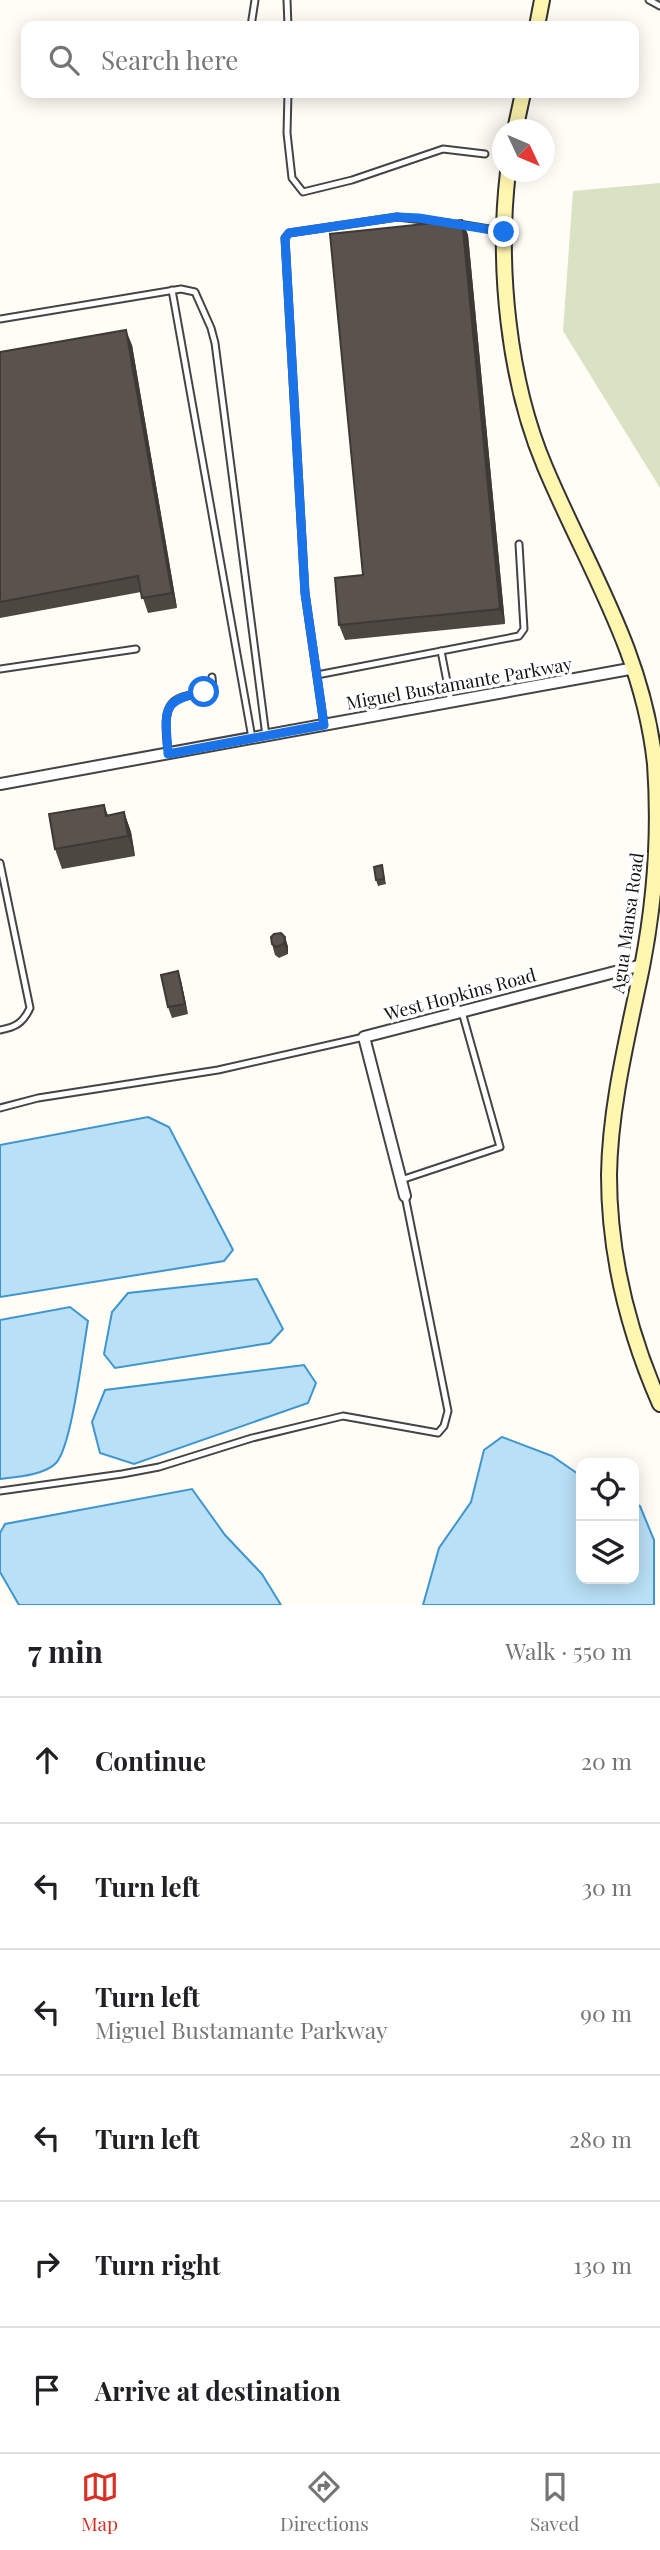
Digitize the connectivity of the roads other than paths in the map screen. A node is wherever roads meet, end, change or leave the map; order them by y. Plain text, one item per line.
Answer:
1 (255, 0) edge
2 (287, 0) edge
3 (542, 0) edge
4 (649, 0) edge
5 (660, 6) edge
6 (252, 21) edge
7 (288, 21) edge
8 (538, 21) edge
9 (288, 98) edge
10 (522, 98) edge
11 (517, 119) edge
12 (485, 154) dead end
13 (507, 182) edge
14 (504, 232) junction
15 (172, 290) junction
16 (0, 319) edge
17 (519, 544) dead end
18 (136, 649) dead end
19 (441, 651) junction
20 (635, 668) junction
21 (0, 669) edge
22 (317, 675) junction
23 (212, 677) dead end
24 (451, 702) junction
25 (324, 725) junction
26 (266, 736) junction
27 (251, 738) junction
28 (168, 754) junction
29 (0, 784) edge
30 (0, 863) edge
31 (642, 965) junction
32 (462, 1012) junction
33 (0, 1030) edge
34 (364, 1037) junction
35 (0, 1108) edge
36 (401, 1180) junction
37 (405, 1196) joint
38 (660, 1404) edge
39 (0, 1491) edge

1 - 6 lane
2 - 7 lane
3 - 8 main road
4 - 5 lane
9 - 12 lane
10 - 11 main road
13 - 14 main road, Agua Mansa Road
14 - 20 main road, Agua Mansa Road
14 - 22 lane
15 - 16 lane
15 - 26 lane
15 - 27 lane
17 - 19 lane
18 - 21 lane
19 - 22 lane
19 - 24 lane
20 - 24 street, Miguel Bustamante Parkway
20 - 31 main road, Agua Mansa Road
22 - 25 lane
23 - 28 lane
24 - 25 street, Miguel Bustamante Parkway
25 - 26 street, Miguel Bustamante Parkway
26 - 27 street, Miguel Bustamante Parkway
27 - 28 street, Miguel Bustamante Parkway
28 - 29 street, Miguel Bustamante Parkway
30 - 33 lane
31 - 32 street, West Hopkins Road
31 - 38 main road, Agua Mansa Road
32 - 34 street, West Hopkins Road
32 - 36 lane
34 - 35 lane
34 - 36 street
36 - 37 street
37 - 39 lane

